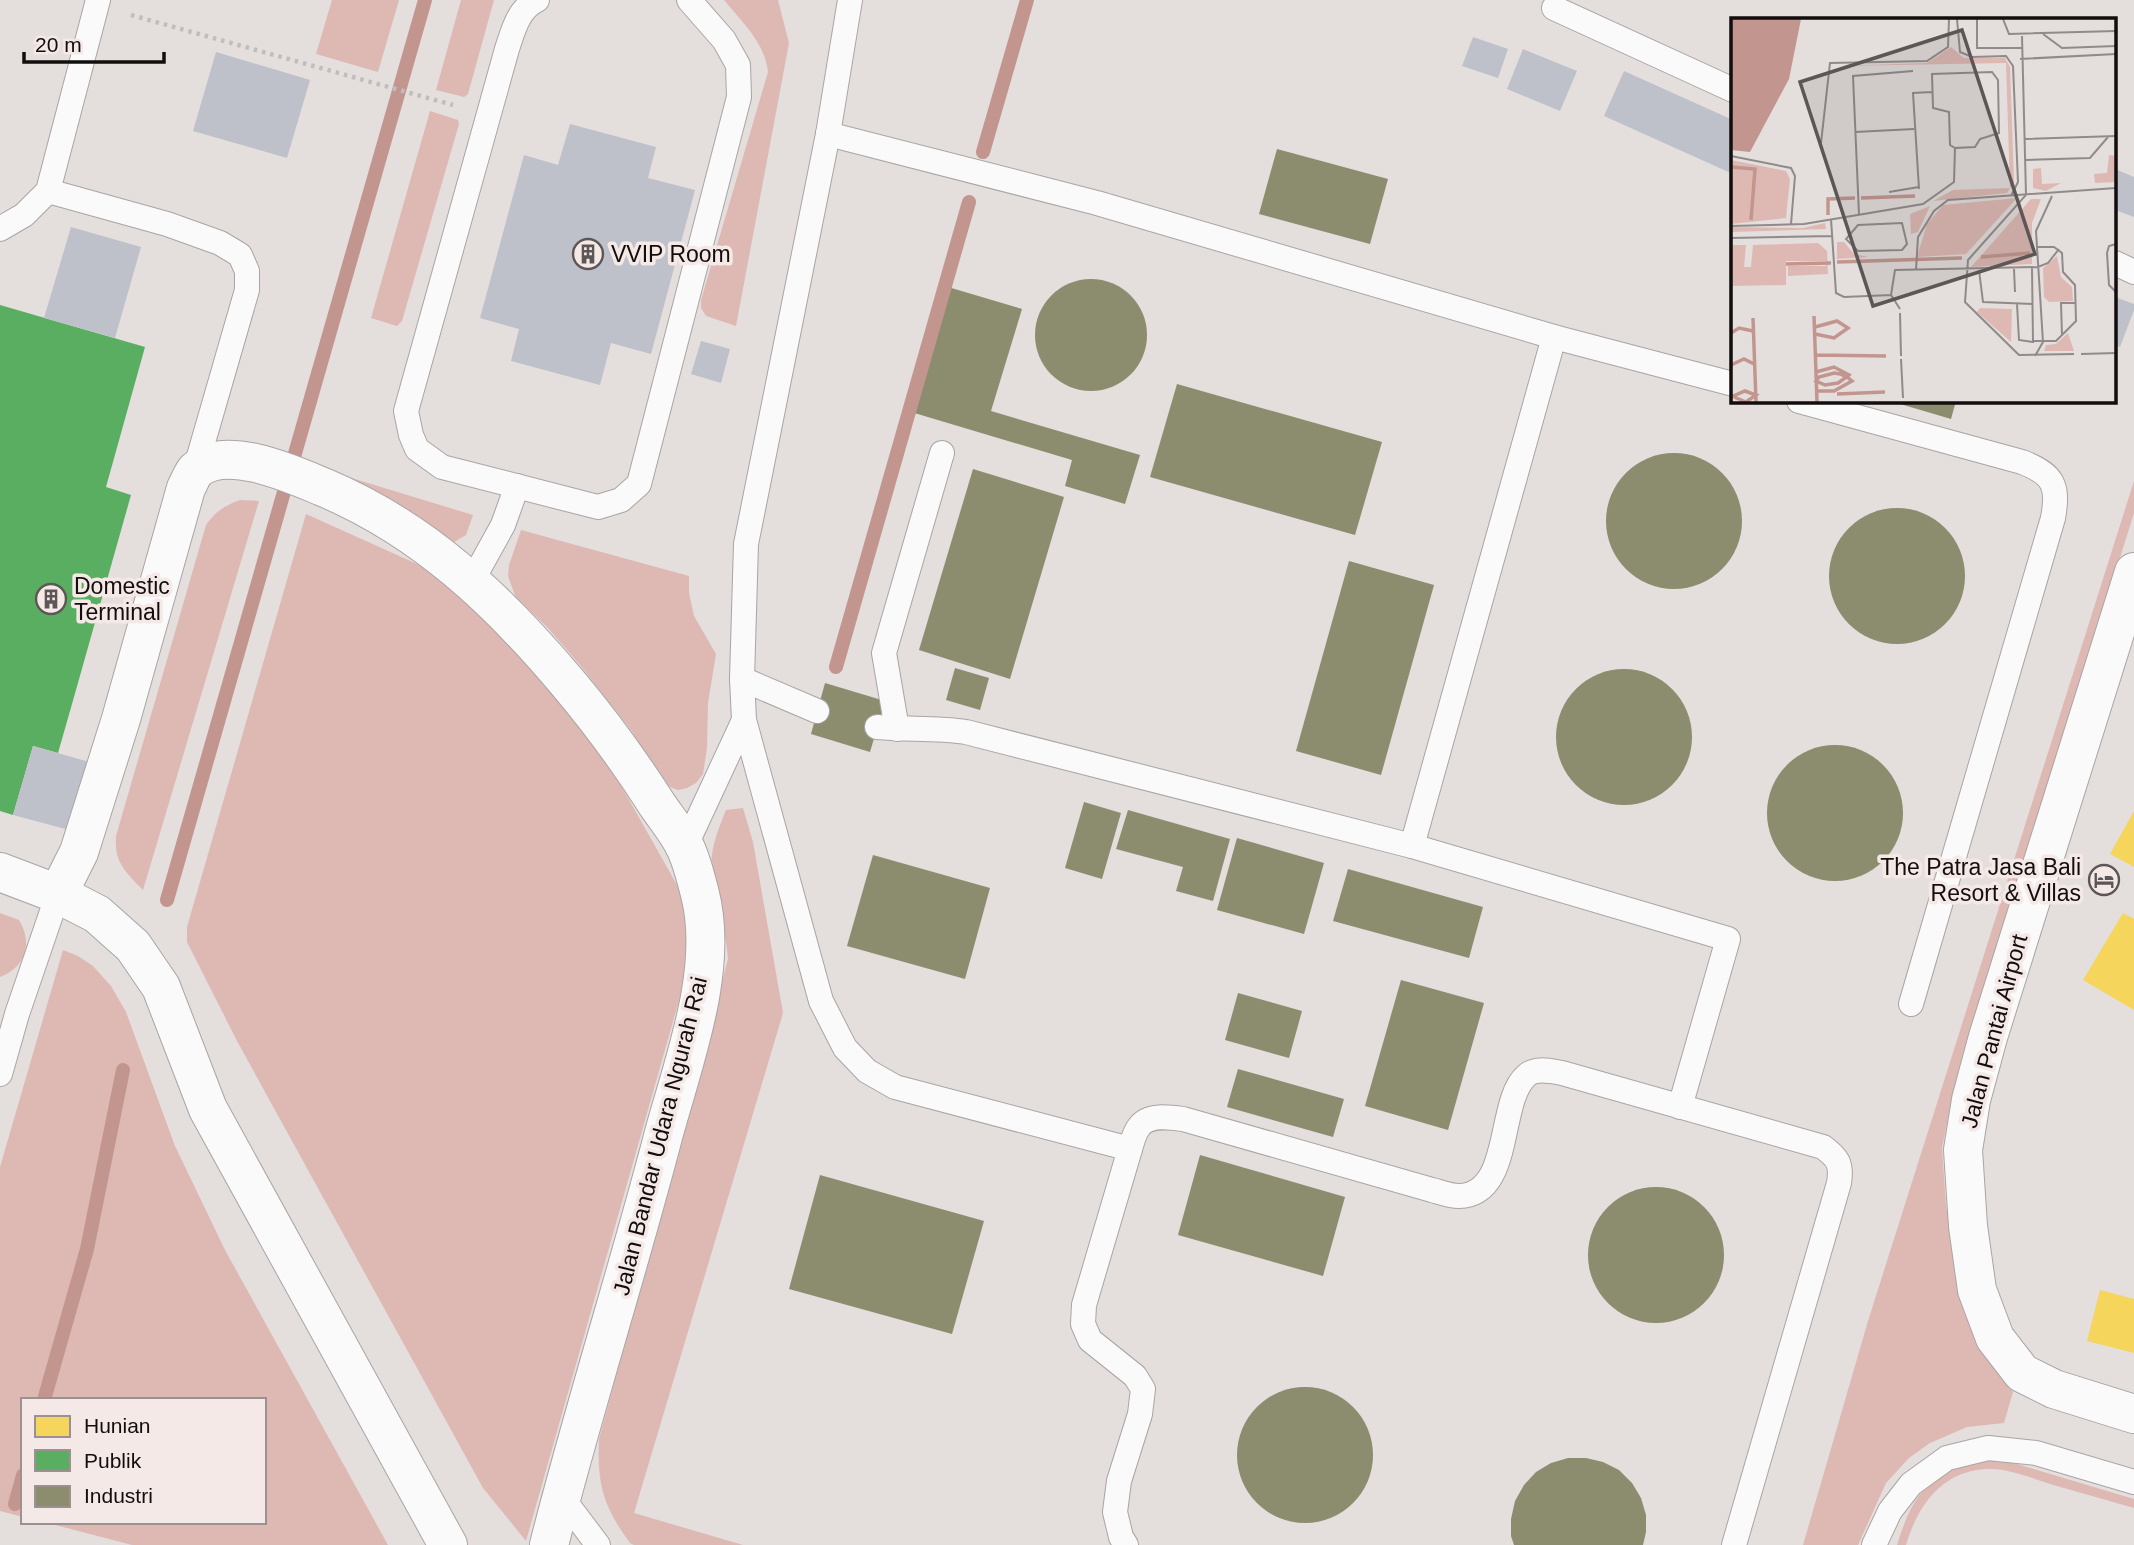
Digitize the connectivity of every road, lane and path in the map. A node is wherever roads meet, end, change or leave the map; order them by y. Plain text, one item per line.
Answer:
1 (537, 0) edge
2 (689, 0) edge
3 (850, 0) edge
4 (97, 3) edge
5 (1554, 8) dead end
6 (1731, 88) edge
7 (433, 99) dead end
8 (828, 134) junction
9 (48, 191) junction
10 (0, 229) edge
11 (2116, 263) edge
12 (2134, 272) edge
13 (1554, 337) junction
14 (1731, 383) edge
15 (1803, 402) edge
16 (942, 453) dead end
17 (195, 470) junction
18 (517, 486) junction
19 (2134, 572) edge
20 (472, 581) junction
21 (741, 679) junction
22 (817, 711) dead end
23 (744, 720) junction
24 (1412, 846) junction
25 (685, 847) junction
26 (0, 872) edge
27 (58, 894) junction
28 (1911, 1004) dead end
29 (9, 1011) edge
30 (0, 1074) edge
31 (1680, 1107) junction
32 (1130, 1149) junction
33 (2134, 1414) edge
34 (2134, 1482) edge
35 (561, 1496) junction
36 (448, 1545) edge
37 (549, 1545) edge
38 (598, 1545) edge
39 (1126, 1545) edge
40 (1734, 1545) edge
41 (1874, 1545) edge

1 - 18 lane
2 - 18 lane
3 - 8 lane
4 - 7 path
4 - 9 lane
5 - 6 lane
8 - 13 lane
8 - 21 lane
9 - 10 lane
9 - 17 lane
11 - 12 lane
13 - 14 lane
13 - 24 lane
15 - 28 lane
16 - 24 lane
17 - 20 street, Jalan Bandar Udara Ngurah Rai
17 - 27 street
18 - 20 lane
19 - 33 street, Jalan Pantai Airport
20 - 25 street, Jalan Bandar Udara Ngurah Rai
21 - 22 lane
21 - 23 lane
23 - 25 lane
23 - 32 lane
24 - 31 lane
25 - 35 street, Jalan Bandar Udara Ngurah Rai
26 - 27 street
27 - 29 lane
27 - 36 street
29 - 30 lane
31 - 32 lane
31 - 40 lane
32 - 39 lane
34 - 41 lane
35 - 37 street, Jalan Bandar Udara Ngurah Rai
35 - 38 lane

